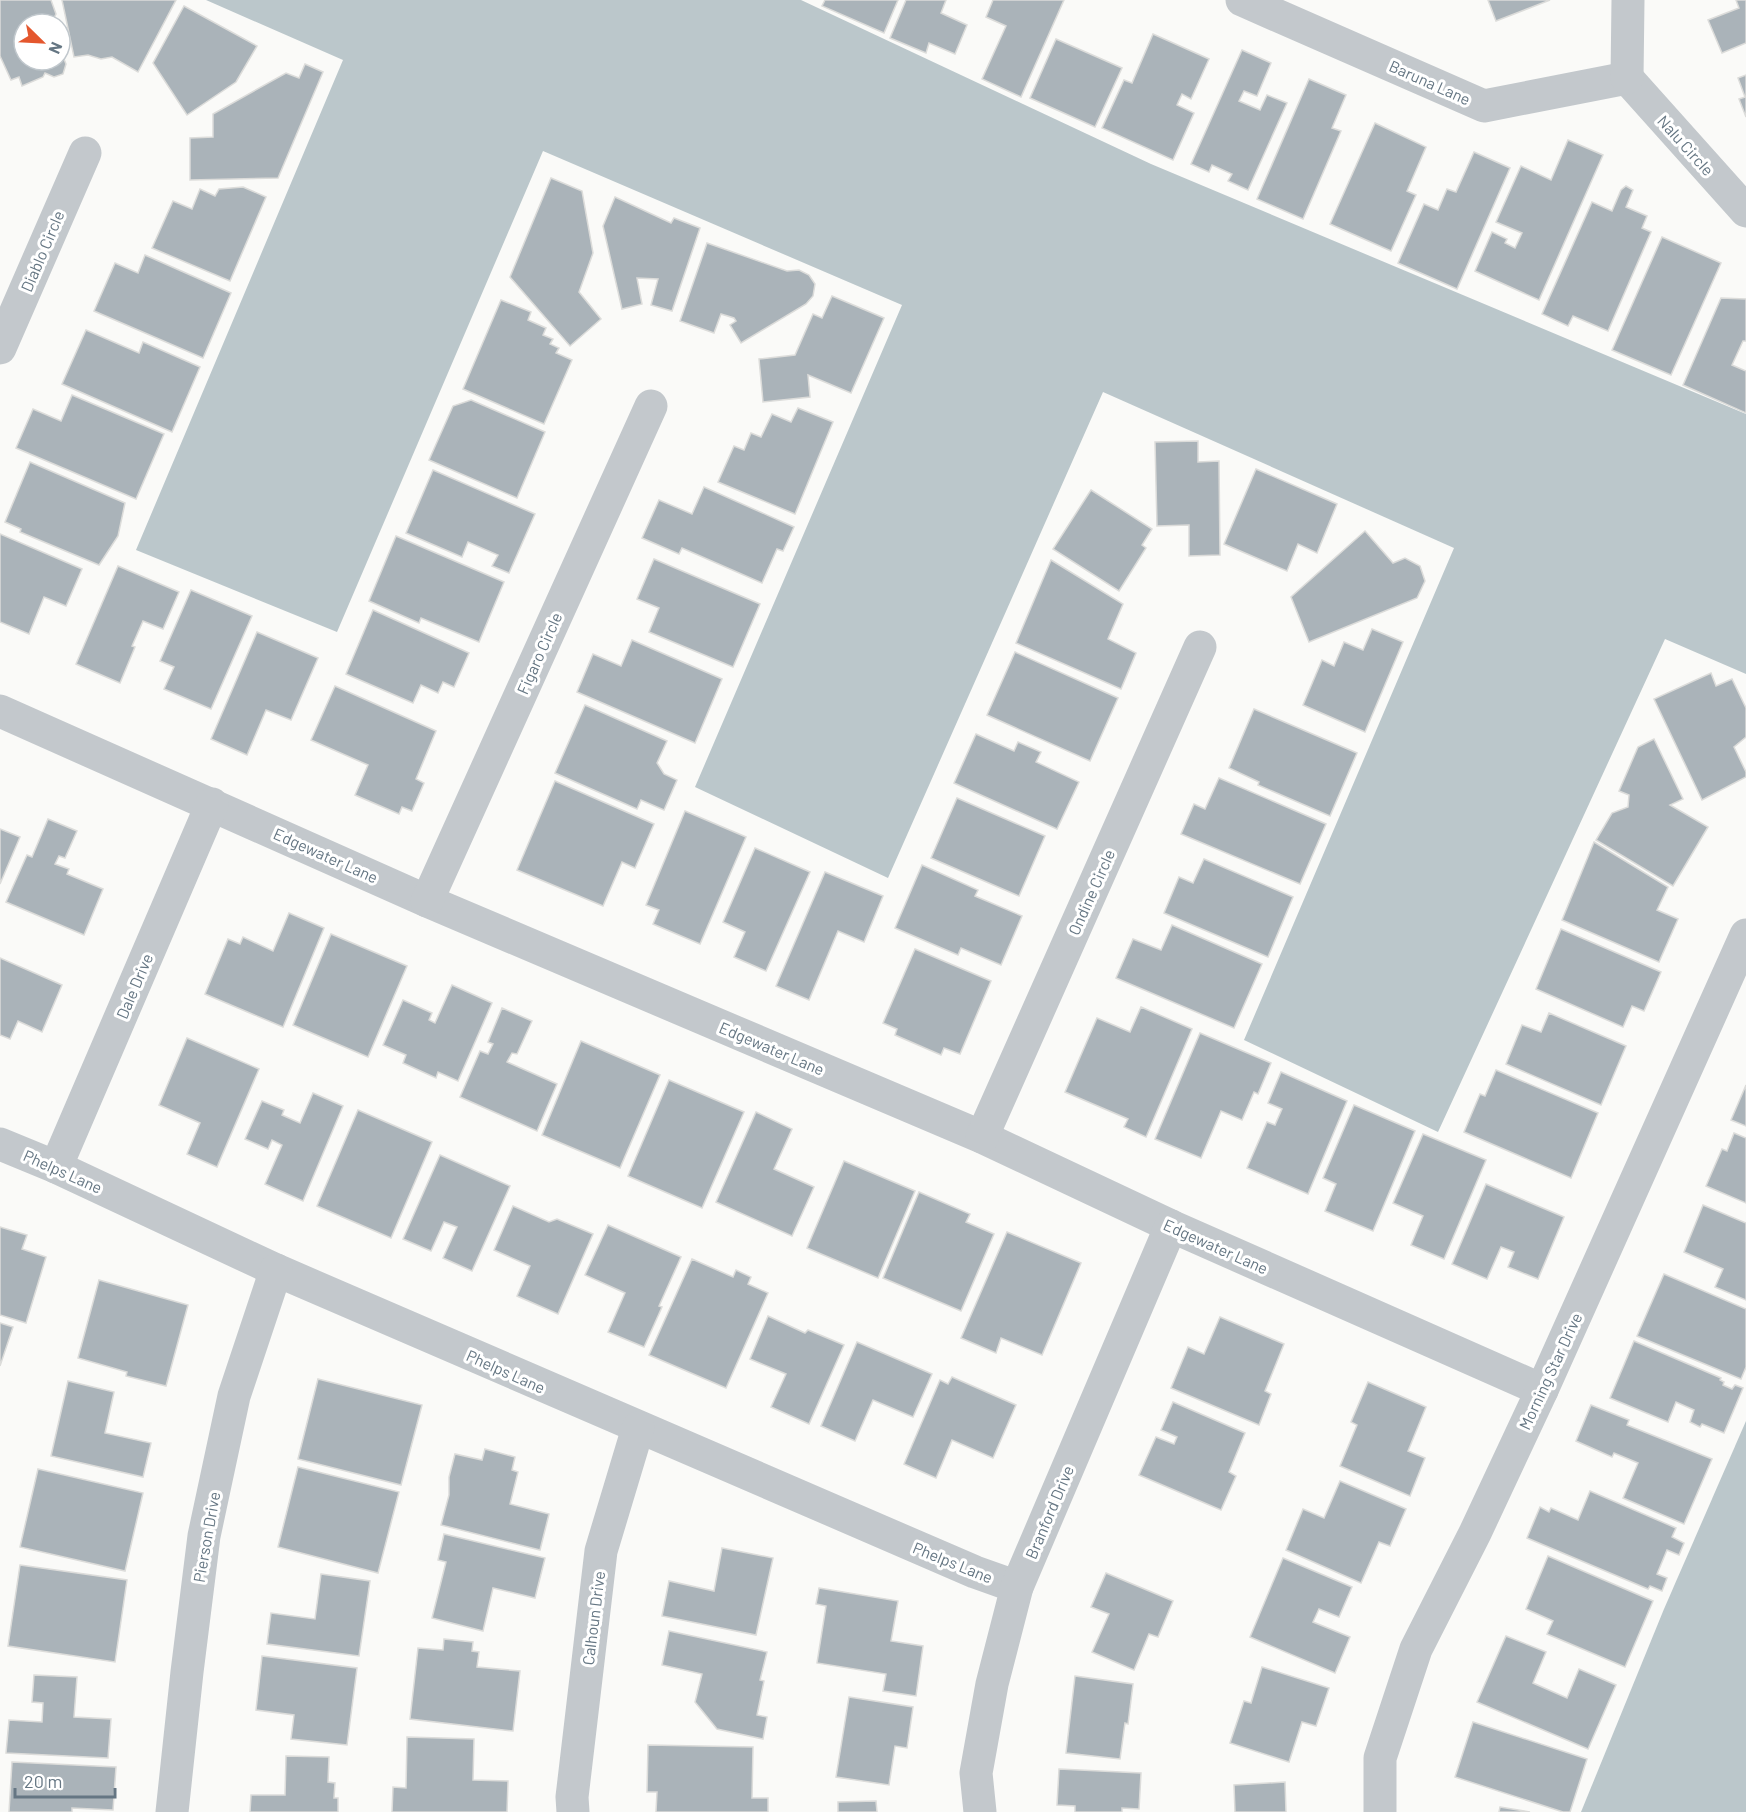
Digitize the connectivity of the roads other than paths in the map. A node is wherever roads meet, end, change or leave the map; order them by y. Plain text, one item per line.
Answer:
1 (1242, 0) edge
2 (1628, 0) edge
3 (1627, 78) junction
4 (85, 153) dead end
5 (1746, 212) edge
6 (0, 348) edge
7 (651, 406) dead end
8 (1200, 647) dead end
9 (0, 711) edge
10 (212, 804) junction
11 (427, 901) junction
12 (1746, 935) edge
13 (982, 1137) junction
14 (0, 1143) edge
15 (56, 1167) junction
16 (1171, 1226) junction
17 (276, 1270) junction
18 (1542, 1390) junction
19 (638, 1428) junction
20 (1017, 1587) junction
21 (172, 1812) edge
22 (573, 1812) edge
23 (980, 1812) edge
24 (1380, 1812) edge

1 - 3 street, Baruna Lane
2 - 3 street
3 - 5 street, Nalu Circle
4 - 6 street, Diablo Circle
7 - 11 street, Figaro Circle
8 - 13 street, Ondine Circle
9 - 10 street, Edgewater Lane
10 - 11 street, Edgewater Lane
10 - 15 street, Dale Drive
11 - 13 street, Edgewater Lane
12 - 18 street, Morning Star Drive
13 - 16 street, Edgewater Lane
14 - 15 street, Phelps Lane
15 - 17 street, Phelps Lane
16 - 18 street, Edgewater Lane
16 - 20 street, Branford Drive
17 - 19 street, Phelps Lane
17 - 21 street, Pierson Drive
18 - 24 street, Morning Star Drive
19 - 20 street, Phelps Lane
19 - 22 street, Calhoun Drive
20 - 23 street, Branford Drive

